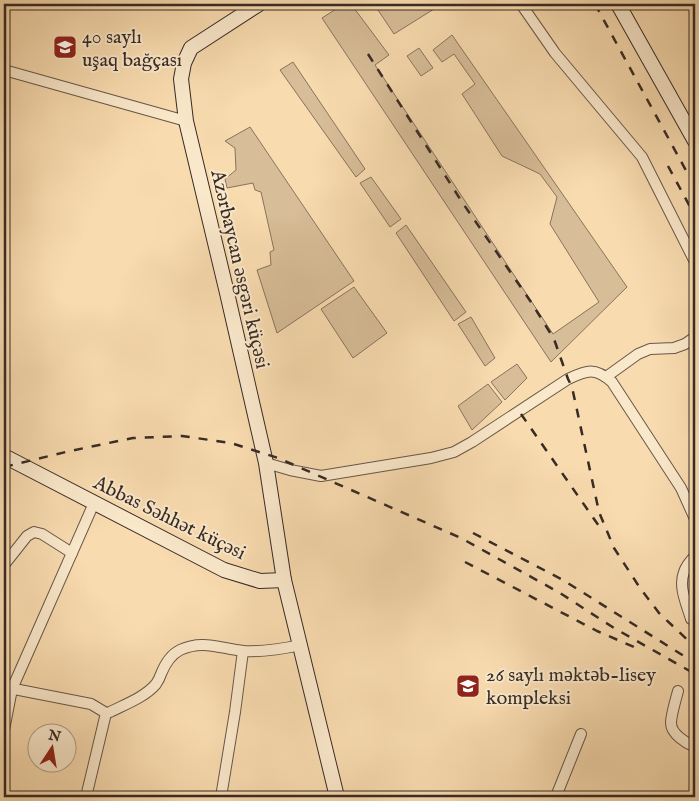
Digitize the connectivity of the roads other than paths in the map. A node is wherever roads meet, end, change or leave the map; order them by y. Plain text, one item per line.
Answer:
1 (259, 4) edge
2 (521, 4) edge
3 (618, 4) edge
4 (4, 70) edge
5 (186, 121) junction
6 (695, 141) edge
7 (695, 262) edge
8 (695, 337) edge
9 (606, 377) junction
10 (4, 456) edge
11 (266, 463) junction
12 (94, 503) junction
13 (695, 519) edge
14 (72, 553) junction
15 (695, 556) edge
16 (4, 564) edge
17 (284, 580) junction
18 (691, 619) dead end
19 (301, 645) junction
20 (242, 651) junction
21 (8, 688) edge
22 (678, 691) dead end
23 (106, 713) junction
24 (4, 730) edge
25 (581, 734) dead end
26 (695, 748) edge
27 (86, 797) edge
28 (221, 797) edge
29 (337, 797) edge
30 (557, 797) edge

1 - 5 main road, Azərbaycan əsgəri küçəsi
2 - 7 street
3 - 6 main road
4 - 5 street
5 - 11 main road, Azərbaycan əsgəri küçəsi
8 - 9 street
9 - 11 street
9 - 13 street
10 - 12 main road, Abbas Səhhət küçəsi
11 - 17 main road, Azərbaycan əsgəri küçəsi
12 - 14 street
12 - 17 main road, Abbas Səhhət küçəsi
14 - 16 street
14 - 21 street
15 - 18 street
17 - 19 main road
19 - 20 street
19 - 29 main road
20 - 23 street
20 - 28 street
21 - 23 street
21 - 24 street
22 - 26 street
23 - 27 street
25 - 30 street

